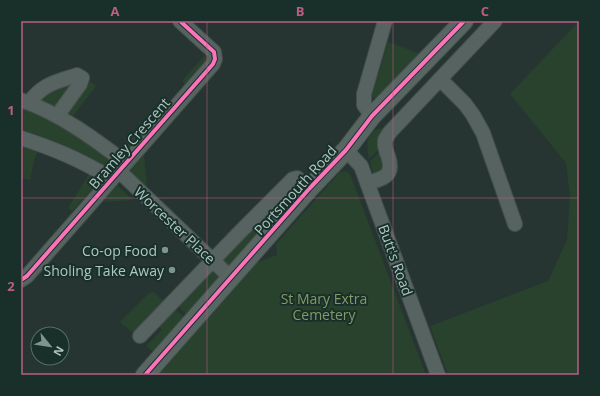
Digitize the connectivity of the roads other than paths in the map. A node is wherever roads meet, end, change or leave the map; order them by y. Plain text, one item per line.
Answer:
1 (180, 21) edge
2 (384, 21) edge
3 (464, 21) edge
4 (495, 21) edge
5 (440, 79) junction
6 (25, 102) edge
7 (57, 116) junction
8 (372, 116) junction
9 (21, 138) edge
10 (346, 150) junction
11 (119, 171) junction
12 (367, 183) junction
13 (309, 189) junction
14 (515, 224) dead end
15 (212, 260) junction
16 (231, 278) junction
17 (21, 280) edge
18 (140, 336) dead end
19 (145, 375) edge
20 (438, 375) edge

1 - 11 street, Bramley Crescent
2 - 8 street
3 - 8 main road, Portsmouth Road
4 - 5 street
5 - 12 street
5 - 14 street
6 - 7 street, Worcester Place
6 - 7 street
7 - 11 street, Worcester Place
8 - 10 main road, Portsmouth Road
9 - 11 street, Worcester Place
10 - 12 street, Butt's Road
10 - 13 main road, Portsmouth Road
11 - 15 street, Worcester Place
11 - 17 street, Bramley Crescent
12 - 20 street, Butt's Road
13 - 15 street
13 - 16 main road, Portsmouth Road
15 - 16 street, Worcester Place
15 - 18 street
16 - 19 main road, Portsmouth Road

